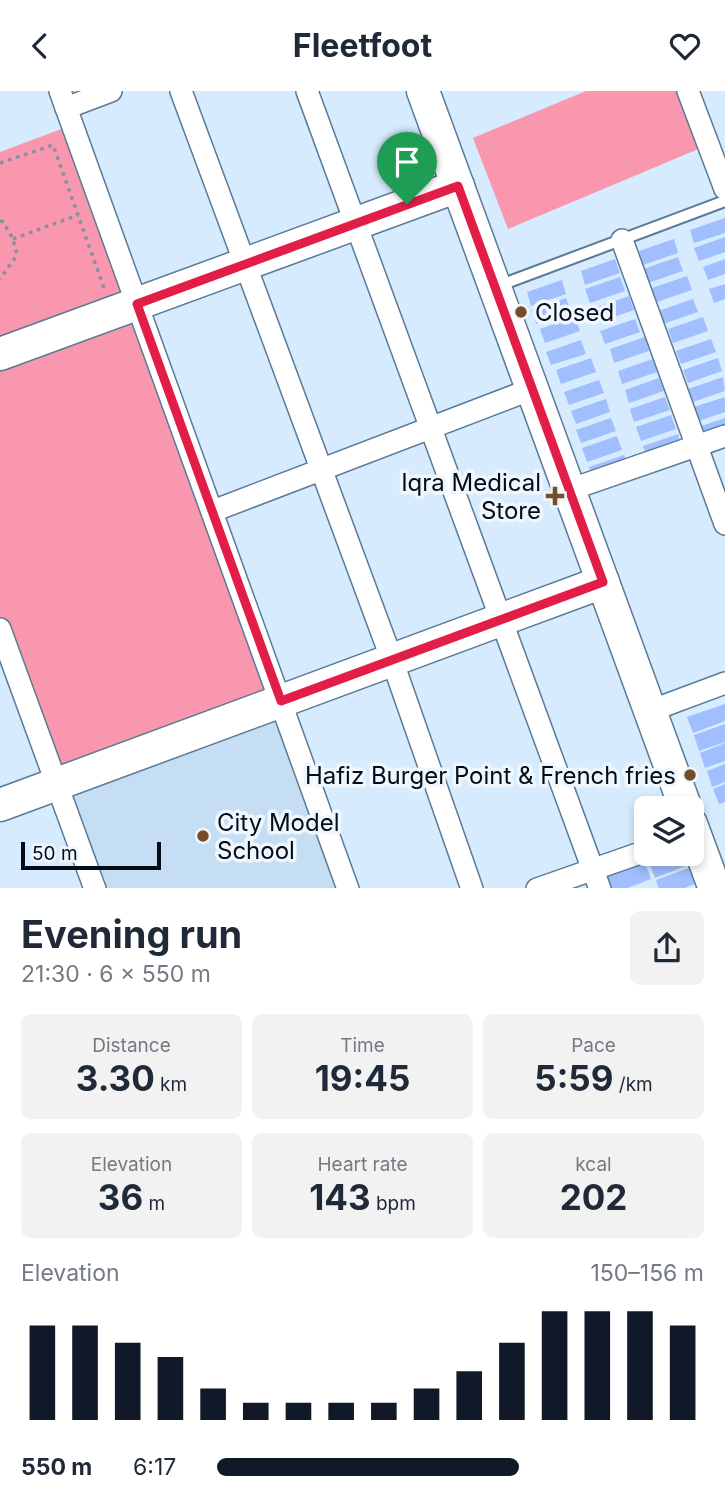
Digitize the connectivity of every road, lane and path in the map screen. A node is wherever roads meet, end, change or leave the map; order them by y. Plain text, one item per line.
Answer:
1 (111, 91) edge
2 (181, 91) edge
3 (307, 91) edge
4 (688, 91) edge
5 (425, 92) edge
6 (63, 100) edge
7 (0, 163) edge
8 (458, 186) junction
9 (725, 189) edge
10 (725, 201) edge
11 (78, 215) dead end
12 (0, 221) edge
13 (356, 223) junction
14 (13, 239) junction
15 (622, 240) junction
16 (245, 264) junction
17 (0, 279) edge
18 (495, 287) junction
19 (105, 291) dead end
20 (137, 304) junction
21 (0, 354) edge
22 (532, 390) junction
23 (431, 428) junction
24 (725, 436) edge
25 (697, 446) junction
26 (321, 470) junction
27 (569, 489) junction
28 (213, 511) junction
29 (725, 524) edge
30 (603, 582) junction
31 (501, 620) junction
32 (0, 629) edge
33 (391, 660) junction
34 (725, 683) edge
35 (281, 701) junction
36 (650, 711) junction
37 (57, 784) junction
38 (681, 796) edge
39 (0, 805) edge
40 (634, 858) edge
41 (704, 859) edge
42 (597, 879) edge
43 (95, 888) edge
44 (348, 888) edge
45 (472, 888) edge
46 (537, 888) edge
47 (715, 888) edge

1 - 6 street
2 - 16 street
3 - 13 street
4 - 9 street
5 - 8 street
6 - 20 street
7 - 19 path
8 - 13 street
8 - 18 street
10 - 15 lane
11 - 14 path
12 - 14 path
13 - 16 street
13 - 23 street
14 - 17 path
15 - 18 lane
15 - 25 street
16 - 20 street
16 - 26 street
18 - 22 street
20 - 21 street
20 - 28 street
22 - 23 street
22 - 27 street
23 - 26 street
23 - 31 street
24 - 25 street
25 - 27 street
25 - 29 street
26 - 28 street
26 - 33 street
27 - 30 street
28 - 35 street
30 - 31 street
30 - 36 street
31 - 33 street
31 - 42 street
32 - 37 street
33 - 35 street
33 - 45 street
34 - 36 street
35 - 37 street
35 - 44 street
36 - 38 street
37 - 39 street
37 - 43 street
40 - 42 street
41 - 47 street
42 - 46 street

